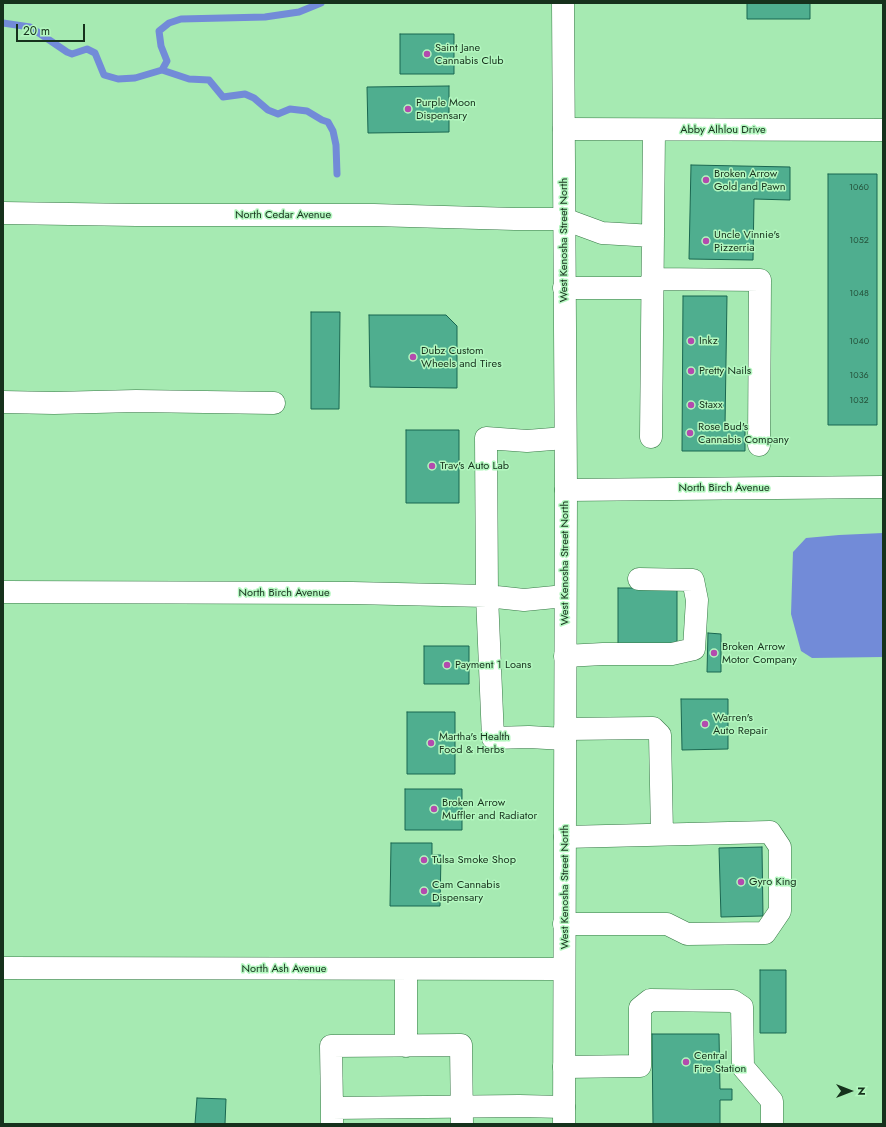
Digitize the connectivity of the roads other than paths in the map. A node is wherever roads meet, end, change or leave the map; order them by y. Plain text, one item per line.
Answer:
1 (563, 3) edge
2 (564, 129) junction
3 (654, 130) junction
4 (883, 130) edge
5 (3, 213) edge
6 (564, 219) junction
7 (653, 236) junction
8 (652, 284) junction
9 (564, 288) junction
10 (3, 402) edge
11 (274, 403) dead end
12 (651, 437) dead end
13 (565, 438) junction
14 (759, 445) dead end
15 (883, 487) edge
16 (566, 490) junction
17 (639, 578) dead end
18 (3, 592) edge
19 (487, 596) junction
20 (565, 596) junction
21 (565, 656) junction
22 (565, 734) junction
23 (662, 834) junction
24 (565, 837) junction
25 (564, 924) junction
26 (3, 968) edge
27 (406, 970) junction
28 (564, 970) junction
29 (406, 1046) junction
30 (564, 1067) junction
31 (332, 1116) edge
32 (462, 1116) edge
33 (564, 1116) edge
34 (772, 1124) edge

1 - 2 street, West Kenosha Street North
2 - 3 street, Abby Alhlou Drive
2 - 6 street, West Kenosha Street North
3 - 4 street, Abby Alhlou Drive
3 - 7 street
5 - 6 street, North Cedar Avenue
6 - 7 street
6 - 9 street, West Kenosha Street North
7 - 8 street
8 - 9 street
8 - 12 street
8 - 14 street
9 - 13 street, West Kenosha Street North
10 - 11 street
13 - 16 street, West Kenosha Street North
13 - 19 street
15 - 16 street, North Birch Avenue
16 - 20 street, West Kenosha Street North
17 - 21 street
18 - 19 street, North Birch Avenue
19 - 20 street, North Birch Avenue
19 - 22 street
20 - 21 street, West Kenosha Street North
21 - 22 street, West Kenosha Street North
22 - 23 street
22 - 24 street, West Kenosha Street North
23 - 24 street
23 - 25 street
24 - 25 street, West Kenosha Street North
25 - 28 street, West Kenosha Street North
26 - 27 street, North Ash Avenue
27 - 28 street, North Ash Avenue
27 - 29 street
28 - 30 street, West Kenosha Street North
29 - 31 street
29 - 32 street
30 - 33 street, West Kenosha Street North
30 - 34 street
31 - 32 street
32 - 33 street

